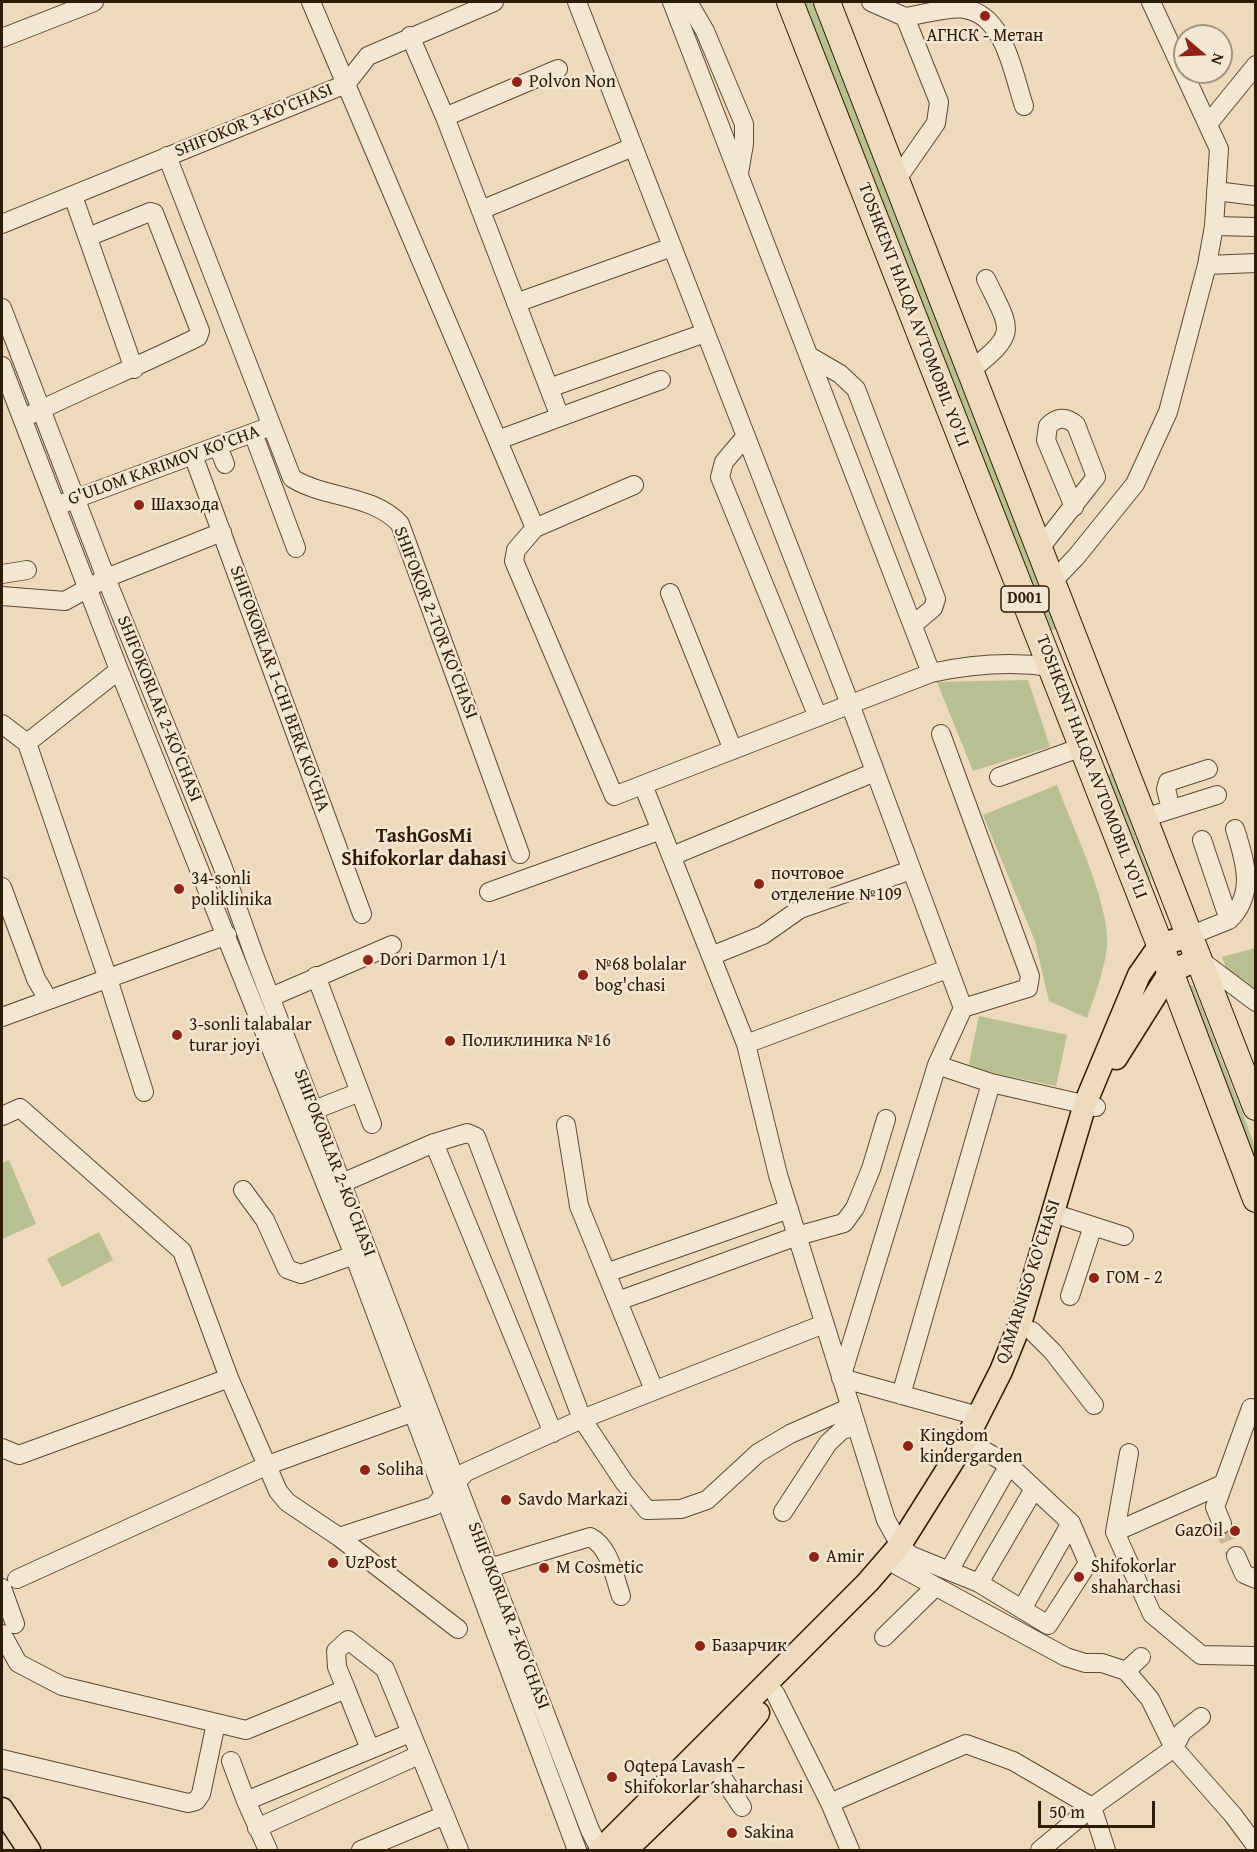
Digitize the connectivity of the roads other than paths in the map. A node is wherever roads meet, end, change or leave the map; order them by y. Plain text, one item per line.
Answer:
1 (94, 2) edge
2 (310, 2) edge
3 (494, 2) edge
4 (577, 2) edge
5 (672, 2) edge
6 (688, 2) edge
7 (790, 2) edge
8 (827, 2) edge
9 (1151, 2) edge
10 (879, 3) edge
11 (460, 8) edge
12 (905, 17) junction
13 (410, 36) junction
14 (2, 38) edge
15 (1256, 65) edge
16 (558, 69) dead end
17 (346, 84) junction
18 (1024, 106) dead end
19 (445, 117) junction
20 (1208, 124) junction
21 (633, 147) junction
22 (166, 156) junction
23 (738, 173) junction
24 (897, 179) junction
25 (1216, 191) junction
26 (73, 196) junction
27 (1256, 196) edge
28 (481, 210) junction
29 (2, 224) edge
30 (1214, 226) junction
31 (1256, 227) edge
32 (88, 237) junction
33 (672, 247) junction
34 (1256, 263) edge
35 (1207, 265) junction
36 (986, 279) dead end
37 (516, 303) junction
38 (2, 308) edge
39 (6, 332) edge
40 (705, 333) junction
41 (809, 356) junction
42 (2, 366) edge
43 (134, 369) junction
44 (971, 370) junction
45 (662, 380) dead end
46 (549, 388) junction
47 (41, 409) junction
48 (560, 417) junction
49 (22, 418) junction
50 (271, 426) junction
51 (253, 433) junction
52 (746, 436) junction
53 (498, 440) junction
54 (218, 446) junction
55 (193, 455) junction
56 (225, 464) dead end
57 (634, 485) dead end
58 (75, 498) junction
59 (57, 506) junction
60 (1074, 507) dead end
61 (535, 528) junction
62 (222, 532) junction
63 (297, 548) dead end
64 (1040, 548) junction
65 (27, 570) dead end
66 (2, 574) edge
67 (106, 578) junction
68 (1053, 581) junction
69 (88, 588) junction
70 (3, 590) edge
71 (670, 593) dead end
72 (913, 625) junction
73 (1081, 656) junction
74 (1052, 667) junction
75 (119, 670) junction
76 (931, 673) junction
77 (850, 704) junction
78 (818, 717) junction
79 (2, 724) edge
80 (941, 734) dead end
81 (27, 744) junction
82 (733, 750) junction
83 (1118, 751) junction
84 (1085, 754) junction
85 (1208, 768) dead end
86 (875, 772) junction
87 (999, 777) dead end
88 (643, 784) junction
89 (1217, 795) dead end
90 (1171, 810) junction
91 (1144, 818) junction
92 (1235, 829) dead end
93 (661, 830) junction
94 (1202, 840) dead end
95 (520, 854) dead end
96 (672, 856) junction
97 (911, 870) junction
98 (2, 887) edge
99 (489, 892) dead end
100 (362, 914) dead end
101 (1229, 920) junction
102 (227, 935) junction
103 (392, 945) dead end
104 (1160, 945) junction
105 (1194, 948) junction
106 (711, 956) junction
107 (947, 969) junction
108 (1170, 972) junction
109 (316, 976) junction
110 (108, 979) junction
111 (271, 997) junction
112 (2, 998) edge
113 (48, 999) junction
114 (1256, 1002) edge
115 (963, 1008) junction
116 (10, 1014) edge
117 (746, 1044) junction
118 (937, 1065) junction
119 (991, 1083) junction
120 (144, 1092) dead end
121 (360, 1092) junction
122 (1090, 1106) junction
123 (1256, 1107) edge
124 (315, 1110) junction
125 (2, 1116) edge
126 (886, 1119) dead end
127 (372, 1124) dead end
128 (566, 1125) dead end
129 (434, 1143) junction
130 (334, 1186) junction
131 (243, 1190) dead end
132 (1256, 1199) edge
133 (789, 1209) junction
134 (1065, 1217) junction
135 (1093, 1226) junction
136 (797, 1236) junction
137 (1124, 1236) dead end
138 (354, 1255) junction
139 (606, 1273) junction
140 (1070, 1296) dead end
141 (618, 1301) junction
142 (824, 1324) junction
143 (1032, 1331) junction
144 (229, 1378) junction
145 (841, 1378) junction
146 (654, 1390) junction
147 (901, 1395) junction
148 (1094, 1405) dead end
149 (851, 1407) junction
150 (1254, 1409) edge
151 (420, 1410) junction
152 (978, 1416) junction
153 (582, 1419) junction
154 (856, 1426) junction
155 (553, 1433) junction
156 (973, 1443) junction
157 (2, 1448) edge
158 (1129, 1453) dead end
159 (268, 1465) junction
160 (1010, 1465) junction
161 (457, 1481) junction
162 (1223, 1484) junction
163 (1034, 1488) junction
164 (443, 1496) junction
165 (783, 1512) dead end
166 (1071, 1523) junction
167 (1222, 1524) tunnel mouth
168 (1115, 1533) junction
169 (339, 1537) junction
170 (1236, 1556) tunnel mouth
171 (899, 1557) junction
172 (489, 1568) junction
173 (950, 1569) junction
174 (1256, 1579) edge
175 (9, 1583) edge
176 (979, 1583) junction
177 (934, 1588) junction
178 (621, 1596) dead end
179 (1022, 1609) junction
180 (8, 1629) edge
181 (458, 1629) dead end
182 (884, 1637) dead end
183 (1256, 1656) edge
184 (1141, 1657) dead end
185 (1126, 1671) junction
186 (346, 1689) junction
187 (775, 1693) junction
188 (1201, 1717) dead end
189 (216, 1723) junction
190 (410, 1733) junction
191 (1174, 1748) junction
192 (370, 1749) junction
193 (419, 1755) junction
194 (2, 1759) edge
195 (231, 1761) dead end
196 (714, 1765) junction
197 (246, 1801) junction
198 (830, 1803) junction
199 (742, 1807) dead end
200 (1092, 1807) junction
201 (2, 1809) edge
202 (445, 1815) junction
203 (257, 1828) junction
204 (1256, 1845) edge
205 (29, 1851) edge
206 (267, 1851) edge
207 (361, 1851) edge
208 (459, 1851) edge
209 (577, 1851) edge
210 (600, 1851) edge
211 (626, 1851) edge
212 (850, 1851) edge
213 (1040, 1851) edge
214 (1106, 1851) edge

1 - 14 street
2 - 17 street
3 - 11 street, SHIFOKOR 3-KO'CHASI
4 - 21 street
5 - 23 street
6 - 23 street
7 - 74 highway, TOSHKENT HALQA AVTOMOBIL YO'LI / D001
8 - 24 highway, TOSHKENT HALQA AVTOMOBIL YO'LI / D001
9 - 20 street
10 - 12 street
11 - 13 street, SHIFOKOR 3-KO'CHASI
12 - 18 street
12 - 24 street
13 - 17 street, SHIFOKOR 3-KO'CHASI
13 - 19 street
15 - 20 street
16 - 19 street
17 - 22 street, SHIFOKOR 3-KO'CHASI
17 - 53 street
19 - 28 street
20 - 25 street
21 - 28 street
21 - 33 street
22 - 26 street, SHIFOKOR 3-KO'CHASI
22 - 50 street, SHIFOKOR 2-TOR KO'CHASI
23 - 41 street
24 - 44 highway, TOSHKENT HALQA AVTOMOBIL YO'LI / D001
25 - 27 street
25 - 30 street
26 - 29 street, SHIFOKOR 3-KO'CHASI
26 - 32 street
28 - 37 street
30 - 31 street
30 - 35 street
32 - 43 street
32 - 43 street
33 - 37 street
33 - 40 street
34 - 35 street
35 - 68 street
36 - 44 street
37 - 46 street
38 - 39 street, SHIFOKORLAR 2-KO'CHASI
39 - 47 street, SHIFOKORLAR 2-KO'CHASI
40 - 46 street
40 - 52 street
41 - 72 street
41 - 72 street
42 - 49 street, SHIFOKORLAR 2-KO'CHASI
43 - 47 street
44 - 64 highway, TOSHKENT HALQA AVTOMOBIL YO'LI / D001
45 - 48 street
46 - 48 street
47 - 49 street
47 - 58 street, SHIFOKORLAR 2-KO'CHASI
48 - 53 street
49 - 59 street, SHIFOKORLAR 2-KO'CHASI
50 - 51 street, G'ULOM KARIMOV KO'CHA
50 - 95 street, SHIFOKOR 2-TOR KO'CHASI
51 - 54 street, G'ULOM KARIMOV KO'CHA
51 - 63 street
52 - 77 street
52 - 78 street
53 - 61 street
54 - 55 street, G'ULOM KARIMOV KO'CHA
54 - 56 street
55 - 58 street, G'ULOM KARIMOV KO'CHA
55 - 62 street, SHIFOKORLAR 1-CHI BERK KO'CHA
57 - 61 street
58 - 59 street, G'ULOM KARIMOV KO'CHA
58 - 67 street, SHIFOKORLAR 2-KO'CHASI
59 - 69 street, SHIFOKORLAR 2-KO'CHASI
60 - 64 street
61 - 88 street
62 - 67 street
62 - 100 street, SHIFOKORLAR 1-CHI BERK KO'CHA
64 - 68 highway, TOSHKENT HALQA AVTOMOBIL YO'LI / D001
65 - 66 street
67 - 69 street
67 - 111 street, SHIFOKORLAR 2-KO'CHASI
68 - 73 highway, TOSHKENT HALQA AVTOMOBIL YO'LI / D001
69 - 70 street
69 - 75 street, SHIFOKORLAR 2-KO'CHASI
71 - 82 street
72 - 76 street
73 - 74 highway
73 - 83 highway, TOSHKENT HALQA AVTOMOBIL YO'LI / D001
74 - 76 street
74 - 84 highway, TOSHKENT HALQA AVTOMOBIL YO'LI / D001
75 - 81 street
75 - 102 street, SHIFOKORLAR 2-KO'CHASI
76 - 77 street
77 - 78 street
77 - 86 street
78 - 82 street
79 - 81 street
80 - 115 street
81 - 110 street
82 - 88 street
83 - 84 highway
83 - 91 highway, TOSHKENT HALQA AVTOMOBIL YO'LI / D001
84 - 87 street
84 - 104 highway, TOSHKENT HALQA AVTOMOBIL YO'LI / D001
85 - 90 street
86 - 96 street
86 - 97 street
88 - 93 street
89 - 90 street
90 - 91 street
91 - 105 highway, TOSHKENT HALQA AVTOMOBIL YO'LI / D001
92 - 101 street
93 - 96 street
93 - 99 street
94 - 101 street
96 - 106 street
97 - 106 street
97 - 107 street
98 - 113 street
101 - 105 street
102 - 110 street
102 - 130 street, SHIFOKORLAR 2-KO'CHASI
103 - 109 street
104 - 105 main road
104 - 108 highway, TOSHKENT HALQA AVTOMOBIL YO'LI / D001
104 - 122 main road, QAMARNISO KO'CHASI
105 - 108 main road
105 - 114 street
105 - 123 highway, TOSHKENT HALQA AVTOMOBIL YO'LI / D001
106 - 117 street
107 - 115 street
107 - 117 street
108 - 122 main road, QAMARNISO KO'CHASI
108 - 132 highway, TOSHKENT HALQA AVTOMOBIL YO'LI / D001
109 - 111 street
109 - 121 street
110 - 113 street
110 - 120 street
111 - 124 street, SHIFOKORLAR 2-KO'CHASI
112 - 116 street
113 - 116 street
115 - 118 street
117 - 133 street
118 - 119 street
118 - 145 street
119 - 122 street
119 - 147 street
121 - 124 street
121 - 127 street
122 - 134 main road, QAMARNISO KO'CHASI
122 - 152 main road, QAMARNISO KO'CHASI
124 - 130 street, SHIFOKORLAR 2-KO'CHASI
125 - 144 street
126 - 136 street
128 - 139 street
129 - 130 street
129 - 153 street
129 - 155 street
130 - 138 street, SHIFOKORLAR 2-KO'CHASI
130 - 151 street, SHIFOKORLAR 2-KO'CHASI
131 - 138 street
133 - 136 street
133 - 139 street
134 - 135 street
134 - 143 main road, QAMARNISO KO'CHASI
135 - 137 street
135 - 140 street
136 - 141 street
136 - 142 street
138 - 151 street, SHIFOKORLAR 2-KO'CHASI
139 - 141 street
141 - 146 street
142 - 145 street
142 - 146 street
143 - 148 street
143 - 156 main road, QAMARNISO KO'CHASI
144 - 157 street
144 - 159 street
145 - 147 street
145 - 149 street
146 - 153 street
147 - 152 street
149 - 153 street
149 - 154 street
150 - 162 street
151 - 159 street
151 - 161 street, SHIFOKORLAR 2-KO'CHASI
151 - 164 street, SHIFOKORLAR 2-KO'CHASI
152 - 156 main road, QAMARNISO KO'CHASI
153 - 155 street
154 - 165 street
154 - 171 street
155 - 161 street
156 - 160 street
156 - 171 main road, QAMARNISO KO'CHASI
158 - 168 street
159 - 169 street
159 - 175 street
160 - 163 street
160 - 173 street
161 - 164 street
161 - 172 street, SHIFOKORLAR 2-KO'CHASI
162 - 167 street
162 - 168 street
163 - 166 street
163 - 176 street
164 - 169 street
164 - 209 street, SHIFOKORLAR 2-KO'CHASI
166 - 179 street
166 - 179 street
168 - 183 street
169 - 181 street
170 - 174 street
171 - 173 street
171 - 177 street
171 - 187 main road, QAMARNISO KO'CHASI
171 - 210 main road, QAMARNISO KO'CHASI
172 - 178 street
172 - 210 street, SHIFOKORLAR 2-KO'CHASI
173 - 176 street
175 - 180 street
176 - 179 street
177 - 182 street
177 - 185 street
180 - 189 street
184 - 185 street
185 - 191 street
186 - 189 street
186 - 190 street
186 - 192 street
187 - 196 main road, QAMARNISO KO'CHASI
187 - 198 street
188 - 191 street
189 - 194 street
190 - 192 street
190 - 193 street
191 - 200 street
191 - 204 street
192 - 197 street
193 - 202 street
193 - 203 street
195 - 197 street
196 - 199 street
196 - 211 main road, QAMARNISO KO'CHASI
197 - 203 street
198 - 200 street
198 - 212 street
200 - 213 street
200 - 214 street
201 - 205 main road
202 - 207 street
202 - 208 street
203 - 206 street

